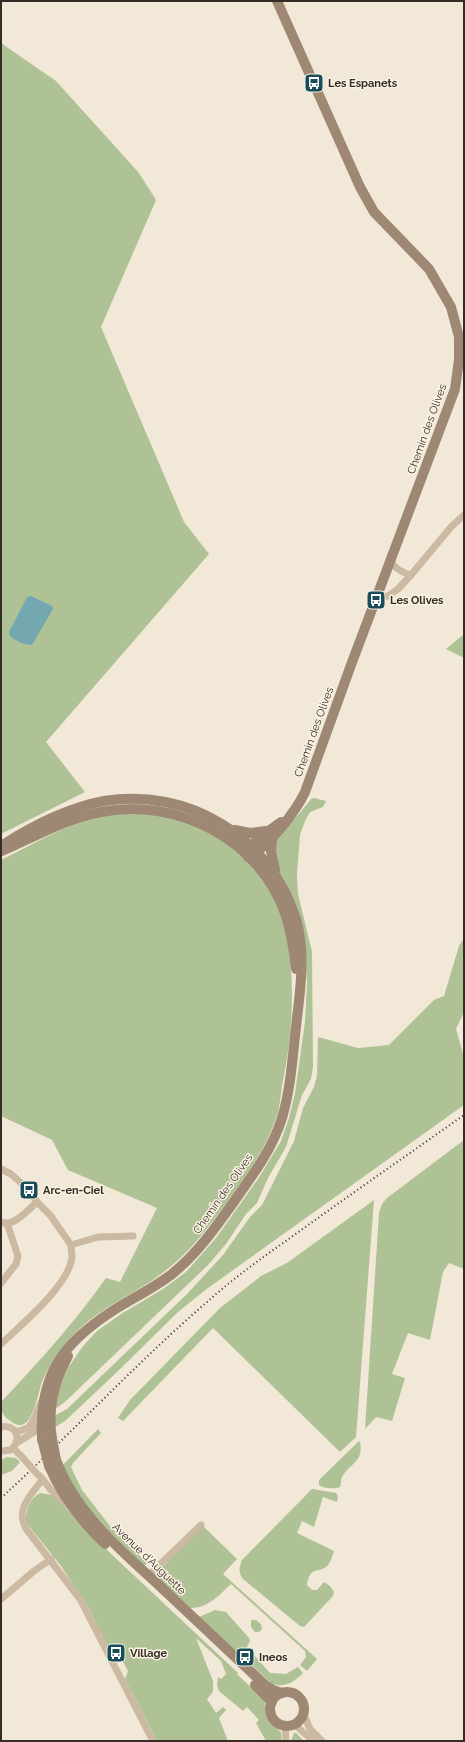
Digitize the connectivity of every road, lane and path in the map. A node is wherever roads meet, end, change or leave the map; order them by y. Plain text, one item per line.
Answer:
1 (277, 1) edge
2 (464, 515) edge
3 (390, 561) junction
4 (411, 575) junction
5 (377, 597) junction
6 (229, 828) junction
7 (270, 835) junction
8 (1, 846) edge
9 (255, 849) junction
10 (1, 852) edge
11 (248, 857) junction
12 (276, 876) junction
13 (298, 1007) junction
14 (1, 1170) edge
15 (37, 1202) junction
16 (3, 1224) edge
17 (133, 1236) dead end
18 (71, 1245) junction
19 (1, 1282) edge
20 (78, 1339) junction
21 (1, 1344) edge
22 (45, 1390) junction
23 (50, 1410) joint
24 (1, 1427) edge
25 (29, 1427) junction
26 (15, 1430) junction
27 (47, 1434) junction
28 (16, 1445) junction
29 (1, 1451) edge
30 (52, 1463) junction
31 (40, 1477) junction
32 (51, 1490) junction
33 (33, 1493) junction
34 (74, 1510) junction
35 (201, 1525) dead end
36 (50, 1559) junction
37 (148, 1576) junction
38 (1, 1599) edge
39 (282, 1693) junction
40 (272, 1702) junction
41 (304, 1715) junction
42 (290, 1725) junction
43 (153, 1741) edge
44 (286, 1741) edge
45 (313, 1741) edge
46 (322, 1741) edge

1 - 3 main road, Chemin des Olives
2 - 4 street
3 - 4 street
3 - 5 main road, Chemin des Olives
4 - 5 street
5 - 7 main road, Chemin des Olives
6 - 7 main road
6 - 8 main road
6 - 9 main road
7 - 9 main road, Chemin des Olives
7 - 12 main road, Chemin des Olives
9 - 11 main road, Chemin des Olives
9 - 12 main road, Chemin des Olives
10 - 11 main road
11 - 13 main road, Chemin des Olives
12 - 13 main road, Chemin des Olives
13 - 20 main road, Chemin des Olives
14 - 15 street
15 - 16 street
15 - 18 street
16 - 19 street
17 - 18 street
18 - 21 street
20 - 22 main road, Chemin des Olives
20 - 23 main road, Chemin des Olives
22 - 25 street, Chemin des Olives
22 - 27 main road, Chemin des Olives
23 - 27 main road, Avenue d'Auguette
24 - 26 street
25 - 26 street
25 - 27 street
26 - 28 street
27 - 28 street
27 - 30 main road, Avenue d'Auguette, bridge
28 - 29 street
28 - 31 street, bridge
30 - 34 main road, Avenue d'Auguette
30 - 37 main road, Avenue d'Auguette
31 - 32 street
31 - 33 street
32 - 33 street
32 - 34 street
33 - 36 street
34 - 40 main road, Avenue d'Auguette
35 - 37 street
36 - 38 street
36 - 43 street
37 - 39 main road, Avenue d'Auguette
39 - 40 main road
39 - 41 main road
40 - 42 main road
41 - 42 main road
41 - 46 street
42 - 44 street
42 - 45 street

